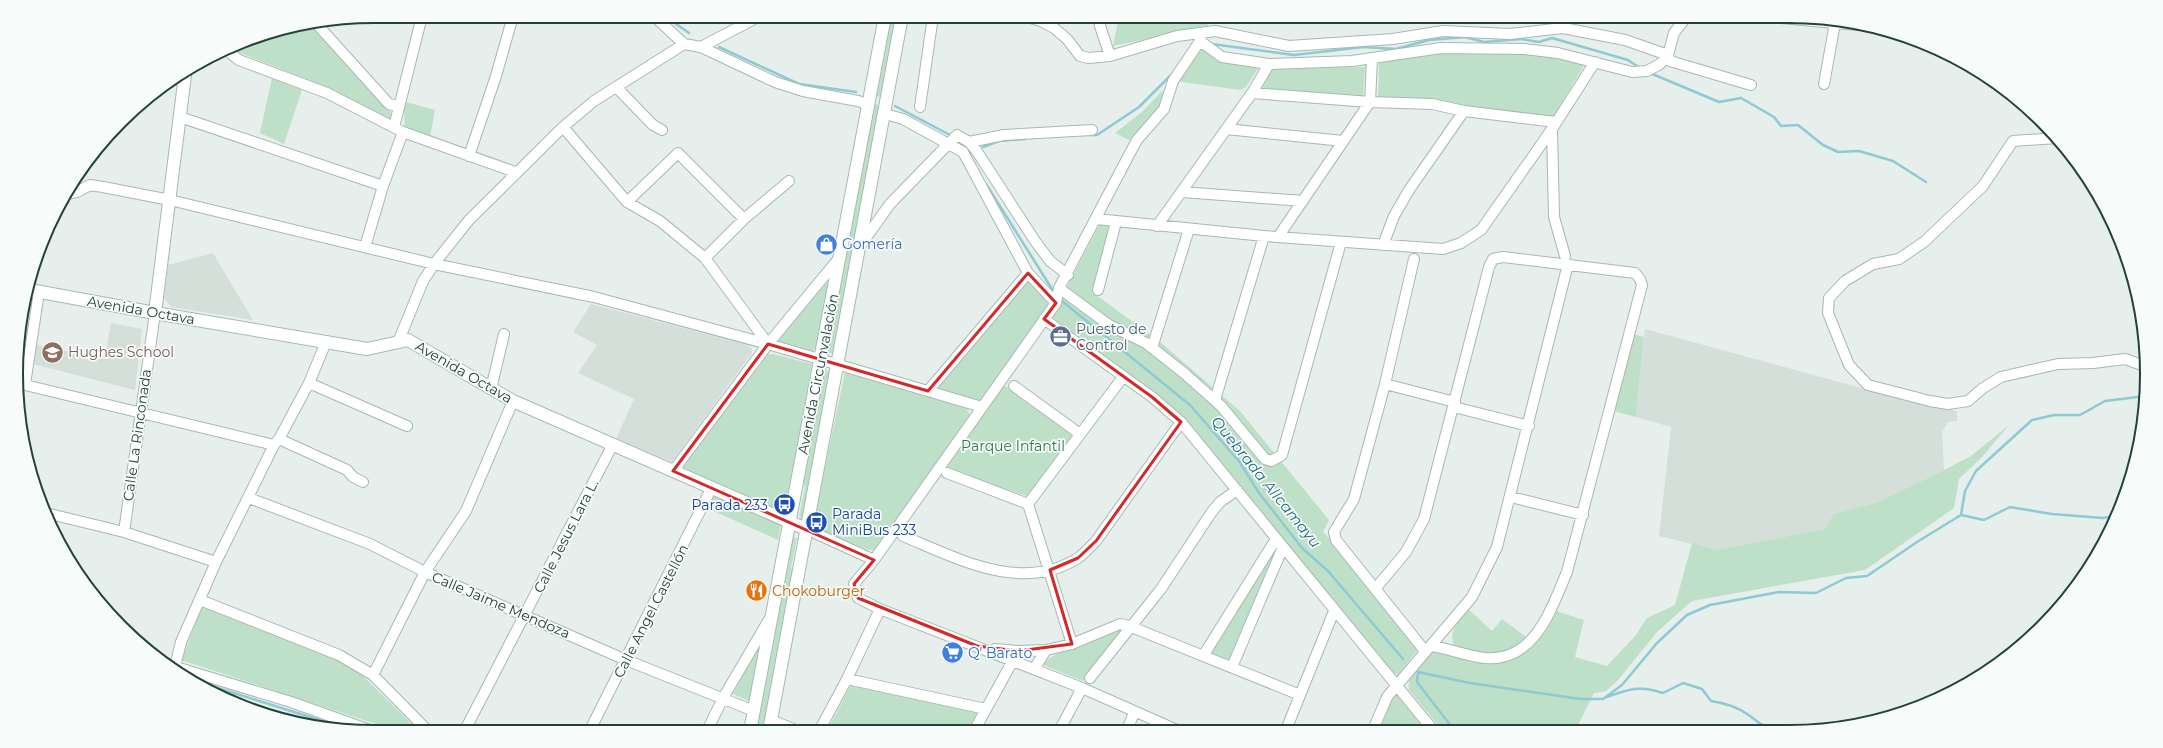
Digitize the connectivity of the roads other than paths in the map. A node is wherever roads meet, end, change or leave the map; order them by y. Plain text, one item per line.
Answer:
1 (420, 23) edge
2 (511, 23) edge
3 (662, 23) edge
4 (747, 23) edge
5 (884, 23) edge
6 (901, 23) edge
7 (932, 23) edge
8 (1045, 23) edge
9 (1100, 23) edge
10 (1681, 23) edge
11 (1834, 26) edge
12 (320, 27) edge
13 (1200, 38) junction
14 (684, 44) junction
15 (701, 47) junction
16 (231, 54) edge
17 (1668, 55) junction
18 (1110, 56) junction
19 (1372, 58) junction
20 (1595, 62) junction
21 (1269, 64) junction
22 (185, 78) edge
23 (1824, 84) dead end
24 (1751, 86) dead end
25 (617, 88) junction
26 (1252, 92) junction
27 (1370, 102) junction
28 (869, 105) junction
29 (398, 106) junction
30 (920, 107) dead end
31 (1464, 111) junction
32 (885, 114) junction
33 (180, 117) junction
34 (1554, 125) junction
35 (563, 126) junction
36 (1226, 129) junction
37 (398, 130) junction
38 (662, 130) dead end
39 (1092, 130) dead end
40 (2049, 139) edge
41 (1343, 141) junction
42 (969, 142) junction
43 (949, 144) junction
44 (469, 156) junction
45 (516, 172) junction
46 (789, 181) dead end
47 (383, 186) junction
48 (1182, 192) junction
49 (73, 193) edge
50 (170, 200) junction
51 (1303, 201) junction
52 (627, 202) junction
53 (1096, 219) junction
54 (744, 220) junction
55 (1116, 222) junction
56 (1157, 226) junction
57 (1190, 229) junction
58 (1264, 236) junction
59 (1278, 237) junction
60 (1341, 242) junction
61 (1383, 245) junction
62 (860, 246) junction
63 (365, 247) junction
64 (840, 257) junction
65 (705, 258) junction
66 (1414, 259) dead end
67 (1567, 260) junction
68 (434, 264) junction
69 (1028, 273) junction
70 (1068, 275) junction
71 (1060, 288) junction
72 (1098, 290) dead end
73 (35, 291) edge
74 (1056, 303) junction
75 (155, 313) junction
76 (1044, 319) junction
77 (504, 334) dead end
78 (399, 340) junction
79 (326, 342) junction
80 (768, 344) junction
81 (1152, 348) junction
82 (820, 360) junction
83 (2140, 364) edge
84 (838, 366) junction
85 (23, 369) edge
86 (1123, 377) junction
87 (309, 383) junction
88 (1385, 384) junction
89 (23, 385) edge
90 (1014, 386) dead end
91 (491, 388) junction
92 (928, 391) junction
93 (1215, 400) junction
94 (513, 401) junction
95 (1454, 405) junction
96 (982, 407) junction
97 (140, 412) junction
98 (1180, 422) junction
99 (407, 426) dead end
100 (1529, 426) junction
101 (1080, 434) junction
102 (276, 442) junction
103 (612, 446) junction
104 (673, 471) junction
105 (947, 473) dead end
106 (363, 482) dead end
107 (711, 489) junction
108 (1237, 490) junction
109 (1511, 497) junction
110 (248, 498) junction
111 (1028, 504) junction
112 (53, 515) edge
113 (1583, 515) junction
114 (790, 523) junction
115 (806, 530) junction
116 (124, 532) junction
117 (903, 536) dead end
118 (1279, 543) junction
119 (874, 560) junction
120 (216, 562) junction
121 (1050, 570) junction
122 (425, 572) junction
123 (1375, 589) junction
124 (200, 600) junction
125 (880, 609) junction
126 (1334, 611) junction
127 (773, 612) junction
128 (525, 615) junction
129 (1129, 626) junction
130 (1449, 626) junction
131 (1072, 644) junction
132 (1429, 649) junction
133 (1454, 649) junction
134 (1046, 650) junction
135 (1015, 655) junction
136 (1202, 656) junction
137 (626, 660) junction
138 (173, 662) edge
139 (1232, 668) junction
140 (1034, 669) junction
141 (189, 672) edge
142 (373, 675) junction
143 (1090, 678) dead end
144 (847, 679) junction
145 (1396, 685) junction
146 (1082, 688) junction
147 (1300, 695) junction
148 (723, 698) junction
149 (986, 709) junction
150 (754, 711) junction
151 (1134, 713) junction
152 (353, 724) edge
153 (422, 725) edge
154 (468, 725) edge
155 (593, 725) edge
156 (710, 725) edge
157 (751, 725) edge
158 (770, 725) edge
159 (822, 725) edge
160 (977, 725) edge
161 (1062, 725) edge
162 (1129, 725) edge
163 (1165, 725) edge
164 (1288, 725) edge
165 (1374, 725) edge
166 (1429, 725) edge

1 - 29 street
2 - 44 street
3 - 14 street
4 - 15 street
5 - 28 main road, Avenida Circunvalación
6 - 32 main road, Avenida Circunvalación
7 - 30 street
8 - 18 street
9 - 18 street
10 - 17 street
11 - 23 street
12 - 29 street
13 - 17 street
13 - 18 street
13 - 21 street
13 - 53 street
14 - 15 street
14 - 25 street
15 - 28 street
16 - 37 street
17 - 20 street
17 - 24 street
19 - 20 street
19 - 21 street
19 - 27 street
20 - 34 street
21 - 26 street
22 - 33 main road, Calle La Rinconada
25 - 35 street
25 - 38 street
26 - 27 street
26 - 36 street
27 - 31 street
27 - 41 street
28 - 64 main road, Avenida Circunvalación
29 - 37 street
31 - 34 street
31 - 61 street
32 - 43 street
32 - 62 main road, Avenida Circunvalación
33 - 47 street
33 - 50 main road, Calle La Rinconada
34 - 61 street
34 - 67 street
35 - 45 street
35 - 52 street
36 - 41 street
36 - 48 street
37 - 44 street
37 - 47 street
39 - 42 street
40 - 83 street
41 - 51 street
42 - 43 street
42 - 70 street
43 - 62 street
43 - 69 street
44 - 45 street
45 - 68 street
46 - 54 street
47 - 63 street
48 - 51 street
48 - 56 street
49 - 50 street
50 - 63 street
50 - 75 main road, Calle La Rinconada
51 - 59 street
52 - 54 street
52 - 65 street
53 - 55 street
53 - 70 street
54 - 65 street
55 - 56 street
55 - 72 street
56 - 57 street
57 - 58 street
57 - 81 street
58 - 59 street
58 - 93 street
59 - 60 street
60 - 61 street
60 - 93 street
62 - 84 main road, Avenida Circunvalación
63 - 68 street
64 - 80 street
64 - 82 main road, Avenida Circunvalación
65 - 80 street
66 - 88 street
67 - 95 street
67 - 100 street
67 - 113 street
68 - 78 street
68 - 80 street
69 - 74 street
69 - 92 street
70 - 71 street
71 - 74 street
71 - 81 street
73 - 75 main road, Avenida Octava
73 - 85 street
74 - 76 street
75 - 79 main road, Avenida Octava
75 - 97 street, Calle La Rinconada
76 - 86 street
76 - 96 street
77 - 91 street
78 - 79 main road, Avenida Octava
78 - 91 main road, Avenida Octava
79 - 87 street
80 - 82 street
80 - 104 street
81 - 93 street
82 - 84 street
82 - 114 main road, Avenida Circunvalación
84 - 92 street
84 - 115 main road, Avenida Circunvalación
86 - 98 street
86 - 101 street
87 - 99 street
87 - 102 street
88 - 95 street
88 - 123 street
89 - 97 street
90 - 101 street
91 - 94 main road, Avenida Octava
92 - 96 street
94 - 103 main road, Avenida Octava
94 - 122 street
95 - 100 street
95 - 123 street
96 - 119 street
97 - 102 street
97 - 116 street, Calle La Rinconada
98 - 108 street
98 - 121 street
100 - 109 street
101 - 111 street
102 - 106 street
102 - 110 street
103 - 104 main road, Avenida Octava
103 - 128 street, Calle Jesus Lara L.
104 - 107 main road, Avenida Octava
105 - 111 street
107 - 114 main road, Avenida Octava
107 - 137 street, Calle Angel Castellón
108 - 118 street
108 - 129 street
109 - 113 street
109 - 130 street
110 - 120 street
110 - 122 street, Calle Jaime Mendoza
111 - 121 street
112 - 116 street
113 - 133 street
114 - 115 main road, Avenida Octava
114 - 127 main road, Avenida Circunvalación
115 - 119 street
115 - 158 main road, Avenida Circunvalación
116 - 120 street
117 - 121 street
118 - 126 street
118 - 136 street
118 - 139 street
119 - 125 street
120 - 124 street
121 - 131 street
122 - 128 street, Calle Jaime Mendoza
122 - 142 street
123 - 132 street
124 - 138 street
124 - 142 street
125 - 135 street
125 - 144 street
126 - 145 street
126 - 147 street
127 - 148 street
127 - 150 main road, Avenida Circunvalación
128 - 137 street, Calle Jaime Mendoza
128 - 154 street, Calle Jesus Lara L.
129 - 131 street
129 - 136 street
129 - 143 street
130 - 132 street
130 - 133 street
131 - 134 street
132 - 133 street
132 - 145 street
134 - 135 street
134 - 140 street
135 - 140 street
135 - 149 street
136 - 139 street
137 - 148 street, Calle Jaime Mendoza
137 - 155 street, Calle Angel Castellón
139 - 147 street
140 - 146 street
141 - 152 street
142 - 153 street
144 - 149 street
144 - 159 street
145 - 165 street
145 - 166 street
146 - 151 street
146 - 161 street
147 - 164 street
148 - 150 street, Calle Jaime Mendoza
148 - 156 street
149 - 160 street
150 - 157 main road, Avenida Circunvalación
151 - 162 street
151 - 163 street

